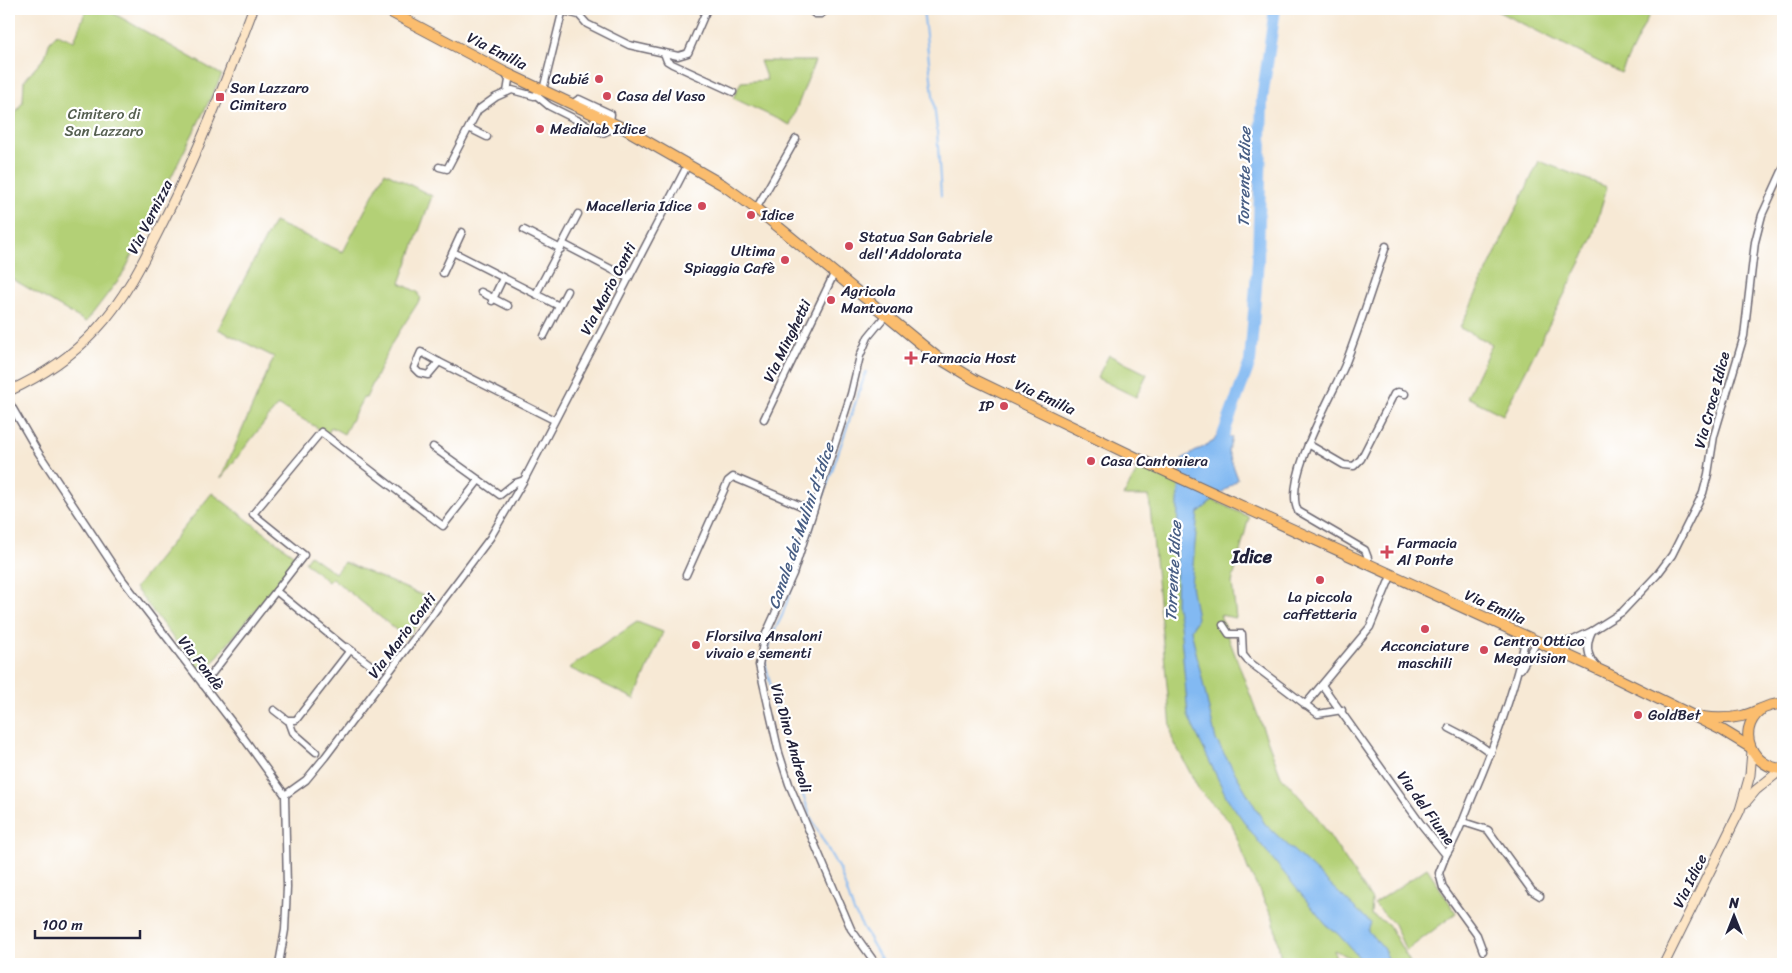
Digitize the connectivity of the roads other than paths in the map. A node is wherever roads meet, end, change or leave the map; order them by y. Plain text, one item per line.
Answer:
1 (253, 9) edge
2 (385, 9) edge
3 (707, 9) edge
4 (809, 9) edge
5 (827, 9) edge
6 (563, 10) edge
7 (664, 53) junction
8 (504, 72) junction
9 (507, 92) junction
10 (733, 92) dead end
11 (540, 93) junction
12 (614, 124) junction
13 (469, 128) junction
14 (487, 137) dead end
15 (796, 139) dead end
16 (688, 164) junction
17 (439, 167) dead end
18 (1783, 169) edge
19 (756, 209) junction
20 (578, 214) dead end
21 (524, 230) dead end
22 (462, 232) dead end
23 (562, 246) junction
24 (1386, 246) dead end
25 (453, 252) junction
26 (443, 273) dead end
27 (834, 274) junction
28 (504, 278) junction
29 (628, 278) junction
30 (566, 291) dead end
31 (481, 292) dead end
32 (536, 294) junction
33 (493, 300) junction
34 (508, 306) dead end
35 (558, 306) junction
36 (886, 315) junction
37 (544, 336) dead end
38 (438, 362) dead end
39 (9, 391) edge
40 (1405, 394) dead end
41 (9, 402) edge
42 (764, 419) dead end
43 (554, 420) junction
44 (1308, 444) junction
45 (434, 447) dead end
46 (479, 480) junction
47 (524, 480) junction
48 (813, 511) junction
49 (1351, 542) junction
50 (1354, 559) junction
51 (1367, 565) junction
52 (686, 575) dead end
53 (1391, 576) junction
54 (276, 591) junction
55 (1223, 625) dead end
56 (1592, 631) junction
57 (1526, 637) junction
58 (1571, 641) junction
59 (1537, 642) junction
60 (346, 647) junction
61 (1568, 656) junction
62 (380, 672) dead end
63 (1604, 672) junction
64 (1518, 674) junction
65 (1322, 684) junction
66 (202, 685) junction
67 (1783, 698) edge
68 (1783, 704) edge
69 (1305, 705) junction
70 (1767, 707) junction
71 (274, 710) dead end
72 (1342, 710) junction
73 (1691, 715) junction
74 (289, 721) junction
75 (1450, 728) dead end
76 (1751, 749) junction
77 (316, 752) dead end
78 (1491, 753) junction
79 (1783, 769) edge
80 (285, 795) junction
81 (1740, 810) junction
82 (1463, 822) junction
83 (1446, 855) junction
84 (1540, 896) dead end
85 (1483, 951) dead end
86 (280, 964) edge
87 (876, 964) edge
88 (1664, 964) edge

1 - 39 street, Via Vernizza
2 - 8 main road, Via Emilia
3 - 7 street
4 - 5 street
6 - 7 street
6 - 11 street
7 - 10 street
8 - 9 street
8 - 11 main road, Via Emilia
9 - 11 street, Via Emilia
9 - 13 street, Via Emilia
11 - 12 main road, Via Emilia
11 - 12 street, Via Emilia
12 - 16 main road, Via Emilia
13 - 14 street
13 - 17 street, Via Emilia
15 - 19 street
16 - 19 main road, Via Emilia
16 - 29 street, Via Mario Conti
18 - 56 street, Via Croce Idice
19 - 27 main road, Via Emilia
20 - 23 street
21 - 23 street
22 - 25 street
23 - 29 street
23 - 32 street
24 - 44 street
25 - 26 street
25 - 28 street
27 - 36 main road, Via Emilia
27 - 42 street, Via Minghetti
28 - 32 street
28 - 33 street
29 - 43 street, Via Mario Conti
30 - 35 street
31 - 33 street
32 - 35 street
33 - 34 street
35 - 37 street
36 - 48 street, Via Dino Andreoli
36 - 50 main road, Via Emilia
38 - 43 street
40 - 44 street
41 - 66 street, Via Fondè
43 - 47 street, Via Mario Conti
44 - 49 street
45 - 46 street
46 - 47 street
46 - 54 street
47 - 80 street, Via Mario Conti
48 - 52 street
48 - 87 street, Via Dino Andreoli
49 - 50 street
49 - 51 street
50 - 51 main road, Via Emilia
51 - 53 main road, Via Emilia
53 - 57 main road, Via Emilia
53 - 65 street
54 - 60 street
54 - 66 street
55 - 69 street
56 - 58 street, Via Croce Idice
56 - 63 street
57 - 59 main road, Via Emilia
57 - 64 street
58 - 59 street, Via Croce Idice
58 - 61 street
59 - 61 main road, Via Emilia
59 - 64 street
60 - 62 street
60 - 74 street
61 - 63 main road, Via Emilia
63 - 73 main road, Via Emilia
64 - 78 street
65 - 69 street
65 - 72 street, Via del Fiume
66 - 80 street, Via Fondè
67 - 70 street
68 - 70 main road, Via Emilia
69 - 72 street
70 - 73 main road, Via Emilia
70 - 76 main road
71 - 74 street
72 - 83 street, Via del Fiume
73 - 76 main road, Via Emilia
74 - 77 street
75 - 78 street
76 - 79 main road, Via Emilia
76 - 81 street, Via Idice
78 - 82 street
79 - 81 street, Via Idice
80 - 86 street
81 - 88 street, Via Idice
82 - 83 street
82 - 84 street
83 - 85 street, Via del Fiume

